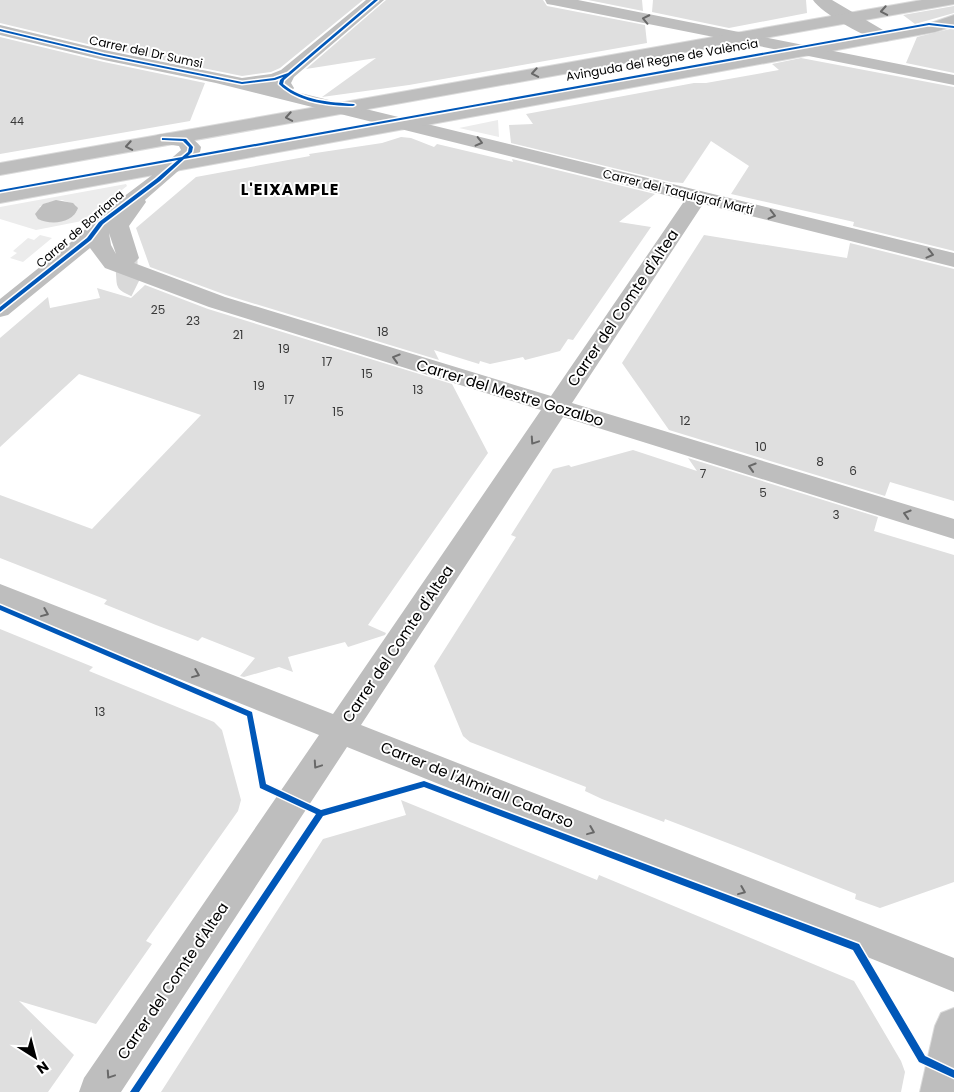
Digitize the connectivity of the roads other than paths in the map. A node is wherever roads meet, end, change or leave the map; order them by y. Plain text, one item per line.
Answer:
1 (376, 0) edge
2 (553, 0) edge
3 (821, 0) edge
4 (950, 0) edge
5 (847, 18) junction
6 (954, 20) edge
7 (0, 30) edge
8 (909, 32) junction
9 (738, 37) junction
10 (882, 37) junction
11 (806, 51) junction
12 (903, 69) junction
13 (287, 74) junction
14 (223, 80) junction
15 (954, 80) edge
16 (354, 108) junction
17 (402, 124) junction
18 (164, 139) junction
19 (176, 165) junction
20 (0, 168) edge
21 (146, 190) junction
22 (0, 196) edge
23 (697, 197) junction
24 (101, 223) junction
25 (128, 258) tunnel mouth
26 (954, 260) edge
27 (137, 285) dead end
28 (217, 302) junction
29 (0, 310) edge
30 (556, 408) junction
31 (954, 529) edge
32 (0, 595) edge
33 (340, 731) junction
34 (954, 974) edge
35 (952, 1042) edge
36 (98, 1092) edge
37 (939, 1092) edge

1 - 13 street
9 -> 2 street
3 - 5 street
4 -> 5 street, Avinguda del Regne de València
5 - 9 street, Avinguda del Regne de València
5 - 10 street
6 - 8 street, Avinguda del Regne de València
7 - 14 street, Carrer del Dr Sumsi
8 - 10 street, Avinguda del Regne de València
8 - 12 street
9 - 11 street
9 -> 16 street, Avinguda del Regne de València
10 - 11 street, Avinguda del Regne de València
11 - 12 street
11 - 17 street, Avinguda del Regne de València
12 - 15 street
13 - 14 street, Carrer del Dr Sumsi
13 - 16 street, Avinguda del Regne de València
14 - 16 street, Avinguda del Regne de València
16 - 17 street, Avinguda del Regne de València
16 -> 18 street, Avinguda del Regne de València
17 - 19 street, Avinguda del Regne de València
17 -> 23 street, Carrer del Taquígraf Martí
18 - 19 street, Carrer de Borriana
18 -> 20 street, Avinguda del Regne de València
19 - 21 street, Carrer de Borriana
19 - 22 street, Avinguda del Regne de València
21 - 24 street, Carrer de Borriana
21 - 25 street
23 -> 26 street, Carrer del Taquígraf Martí
23 - 30 street, Carrer del Comte d'Altea
24 - 28 street, Carrer del Mestre Gozalbo
24 - 29 street, Carrer de Borriana
27 - 28 street
30 -> 28 street, Carrer del Mestre Gozalbo
31 -> 30 street, Carrer del Mestre Gozalbo
30 -> 33 street, Carrer del Comte d'Altea
32 -> 33 street, Carrer de l'Almirall Cadarso
33 -> 34 street, Carrer de l'Almirall Cadarso
33 -> 36 street, Carrer del Comte d'Altea
35 - 37 street

